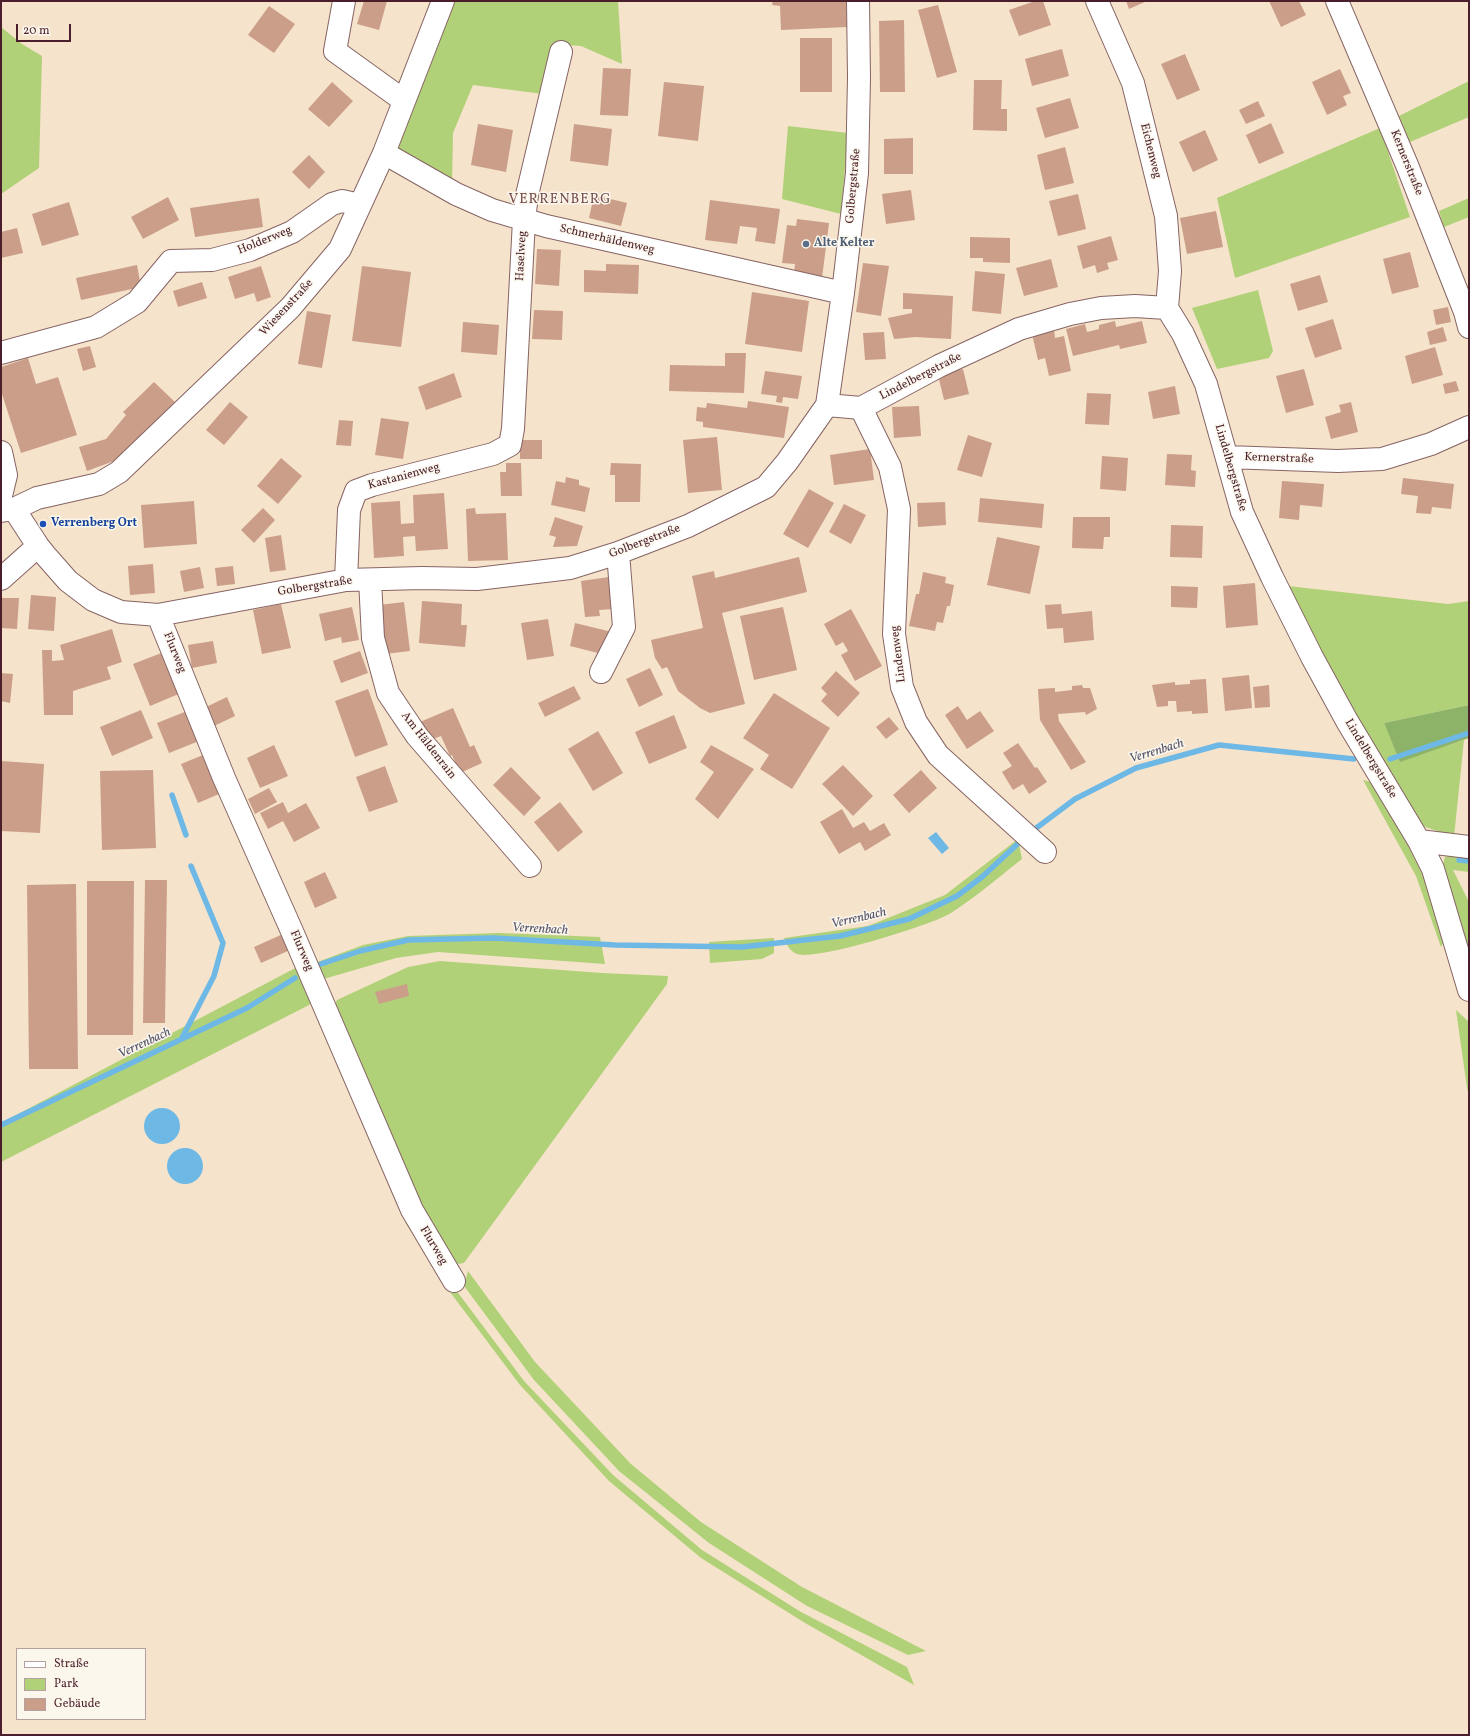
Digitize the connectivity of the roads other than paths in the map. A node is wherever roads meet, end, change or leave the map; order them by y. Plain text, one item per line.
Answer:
1 (344, 1) edge
2 (443, 1) edge
3 (858, 1) edge
4 (1097, 1) edge
5 (1338, 1) edge
6 (560, 52) dead end
7 (403, 100) junction
8 (384, 153) junction
9 (360, 205) junction
10 (524, 220) junction
11 (843, 293) junction
12 (1167, 308) junction
13 (1469, 327) edge
14 (1, 352) edge
15 (827, 405) junction
16 (861, 408) junction
17 (1469, 427) edge
18 (1, 452) edge
19 (493, 454) joint
20 (1227, 457) junction
21 (5, 505) edge
22 (38, 546) junction
23 (618, 553) junction
24 (1, 579) edge
25 (346, 580) junction
26 (370, 580) junction
27 (158, 615) junction
28 (601, 672) dead end
29 (1419, 841) junction
30 (1469, 847) edge
31 (1045, 852) dead end
32 (530, 866) dead end
33 (1469, 990) edge
34 (454, 1281) dead end

1 - 7 street
2 - 7 street, Wiesenstraße
3 - 11 street, Golbergstraße
4 - 12 street, Eichenweg
5 - 13 street, Kernerstraße
6 - 10 street, Haselweg
7 - 8 street, Wiesenstraße
8 - 9 street, Wiesenstraße
8 - 10 street, Schmerhäldenweg
9 - 14 street, Holderweg
9 - 21 street, Wiesenstraße
10 - 11 street, Schmerhäldenweg
10 - 19 street, Haselweg
11 - 15 street, Golbergstraße
12 - 16 street, Lindelbergstraße
12 - 20 street, Lindelbergstraße
15 - 16 street
15 - 23 street, Golbergstraße
16 - 31 street, Lindenweg
17 - 20 street, Kernerstraße
18 - 21 street
19 - 25 street, Kastanienweg
20 - 29 street, Lindelbergstraße
21 - 22 street, Golbergstraße
22 - 24 street
22 - 27 street, Golbergstraße
23 - 26 street, Golbergstraße
23 - 28 street
25 - 26 street, Golbergstraße
25 - 27 street, Golbergstraße
26 - 32 street, Am Häldenrain
27 - 34 street, Flurweg
29 - 30 street
29 - 33 street, Lindelbergstraße

